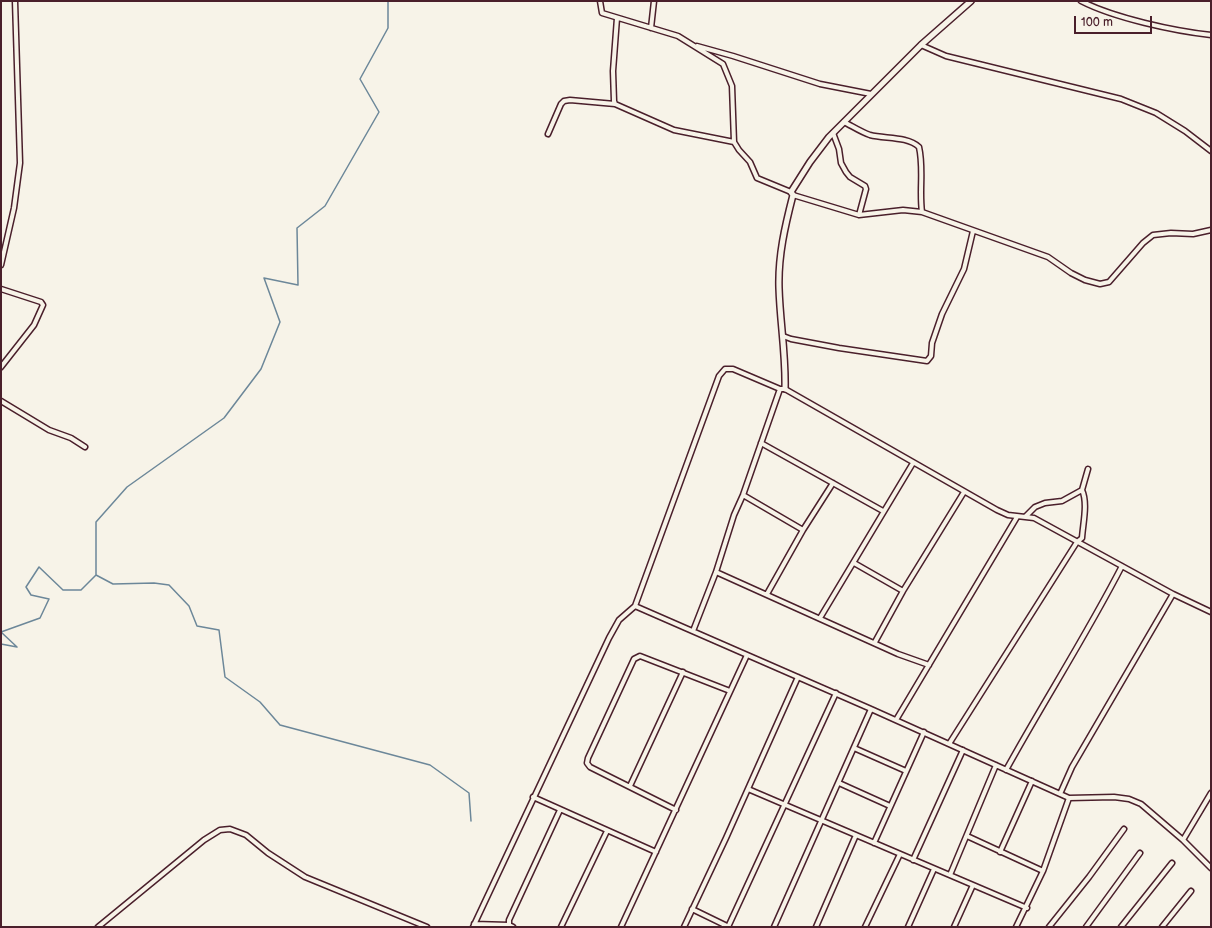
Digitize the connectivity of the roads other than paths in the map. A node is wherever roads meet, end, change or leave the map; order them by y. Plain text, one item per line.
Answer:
1 (15, 1) edge
2 (600, 1) edge
3 (654, 1) edge
4 (971, 1) edge
5 (1081, 1) edge
6 (617, 18) junction
7 (651, 28) junction
8 (1211, 35) edge
9 (693, 45) junction
10 (921, 45) junction
11 (871, 94) junction
12 (615, 104) junction
13 (844, 122) junction
14 (833, 133) junction
15 (548, 134) dead end
16 (734, 142) junction
17 (1211, 151) edge
18 (792, 193) junction
19 (922, 212) junction
20 (859, 215) junction
21 (1211, 230) edge
22 (973, 231) junction
23 (1, 265) edge
24 (1, 289) edge
25 (783, 336) junction
26 (1, 367) edge
27 (782, 389) junction
28 (1, 401) edge
29 (761, 443) junction
30 (85, 447) dead end
31 (913, 463) junction
32 (1088, 470) dead end
33 (833, 483) junction
34 (1082, 490) junction
35 (964, 492) junction
36 (743, 496) junction
37 (884, 511) junction
38 (1026, 516) junction
39 (1017, 517) junction
40 (803, 530) junction
41 (1078, 542) junction
42 (854, 563) junction
43 (1122, 566) junction
44 (716, 572) junction
45 (903, 591) junction
46 (767, 594) junction
47 (1173, 594) junction
48 (635, 606) junction
49 (1211, 612) edge
50 (820, 618) junction
51 (693, 631) junction
52 (875, 642) junction
53 (747, 655) junction
54 (929, 665) junction
55 (683, 672) junction
56 (798, 677) junction
57 (730, 691) junction
58 (836, 693) junction
59 (871, 709) junction
60 (896, 720) junction
61 (924, 732) junction
62 (949, 744) junction
63 (854, 748) junction
64 (963, 750) junction
65 (996, 765) junction
66 (1006, 770) junction
67 (906, 771) junction
68 (1032, 781) junction
69 (839, 783) junction
70 (630, 786) junction
71 (748, 789) junction
72 (1211, 793) edge
73 (1060, 794) junction
74 (533, 798) junction
75 (1069, 798) junction
76 (784, 804) junction
77 (890, 806) junction
78 (560, 810) junction
79 (676, 810) junction
80 (822, 820) junction
81 (1124, 829) dead end
82 (607, 830) junction
83 (856, 835) junction
84 (967, 836) junction
85 (1183, 840) junction
86 (874, 843) junction
87 (656, 852) junction
88 (1000, 852) junction
89 (1140, 853) dead end
90 (900, 854) junction
91 (913, 860) junction
92 (1172, 863) dead end
93 (1211, 868) edge
94 (934, 869) junction
95 (1043, 871) junction
96 (950, 875) junction
97 (972, 885) junction
98 (1191, 891) dead end
99 (1027, 908) junction
100 (692, 909) junction
101 (474, 925) edge
102 (511, 926) edge
103 (98, 927) edge
104 (428, 927) edge
105 (561, 927) edge
106 (620, 927) edge
107 (684, 927) edge
108 (729, 927) edge
109 (774, 927) edge
110 (816, 927) edge
111 (865, 927) edge
112 (908, 927) edge
113 (954, 927) edge
114 (1016, 927) edge
115 (1049, 927) edge
116 (1086, 927) edge
117 (1122, 927) edge
118 (1162, 927) edge

1 - 23 street
2 - 6 street
3 - 7 street
4 - 10 street
5 - 8 street
6 - 7 street
6 - 12 street
7 - 9 street
9 - 11 street
9 - 16 street
10 - 11 street
10 - 17 street
11 - 13 street
12 - 15 street
12 - 16 street
13 - 14 street
13 - 19 street
14 - 18 street
14 - 20 street
16 - 18 street
18 - 20 street
18 - 25 street
19 - 20 street
19 - 22 street
21 - 22 street
22 - 25 street
24 - 26 street
25 - 27 street
27 - 29 street
27 - 31 street
27 - 48 street
28 - 30 street
29 - 33 street
29 - 36 street
31 - 35 street
31 - 37 street
32 - 34 street
33 - 37 street
33 - 40 street
34 - 38 street
34 - 41 street
35 - 39 street
35 - 45 street
36 - 40 street
36 - 44 street
37 - 42 street
38 - 39 street
38 - 41 street
39 - 54 street
40 - 46 street
41 - 43 street
41 - 62 street
42 - 45 street
42 - 50 street
43 - 47 street
43 - 66 street
44 - 46 street
44 - 51 street
45 - 52 street
46 - 50 street
47 - 49 street
47 - 73 street
48 - 51 street
48 - 74 street
50 - 52 street
51 - 53 street
52 - 54 street
53 - 56 street
53 - 57 street
54 - 60 street
55 - 57 street
55 - 70 street
55 - 70 street
56 - 58 street
56 - 71 street
57 - 79 street
58 - 59 street
58 - 76 street
59 - 60 street
59 - 63 street
60 - 61 street
61 - 62 street
61 - 67 street
62 - 64 street
63 - 67 street
63 - 69 street
64 - 65 street
64 - 91 street
65 - 66 street
65 - 84 street
66 - 68 street
67 - 77 street
68 - 73 street
68 - 88 street
69 - 77 street
69 - 80 street
70 - 79 street
71 - 76 street
71 - 100 street
72 - 85 street
73 - 75 street
74 - 78 street
74 - 101 street
75 - 85 street
75 - 95 street
76 - 80 street
76 - 108 street
77 - 86 street
78 - 82 street
78 - 102 street
79 - 87 street
80 - 83 street
80 - 109 street
81 - 115 street
82 - 87 street
82 - 105 street
83 - 86 street
83 - 110 street
84 - 88 street
84 - 96 street
85 - 93 street
86 - 90 street
87 - 106 street
88 - 95 street
89 - 116 street
90 - 91 street
90 - 111 street
91 - 94 street
92 - 117 street
94 - 96 street
94 - 112 street
95 - 99 street
96 - 97 street
97 - 99 street
97 - 113 street
98 - 118 street
99 - 114 street
100 - 107 street
100 - 108 street
101 - 102 street
103 - 104 street

